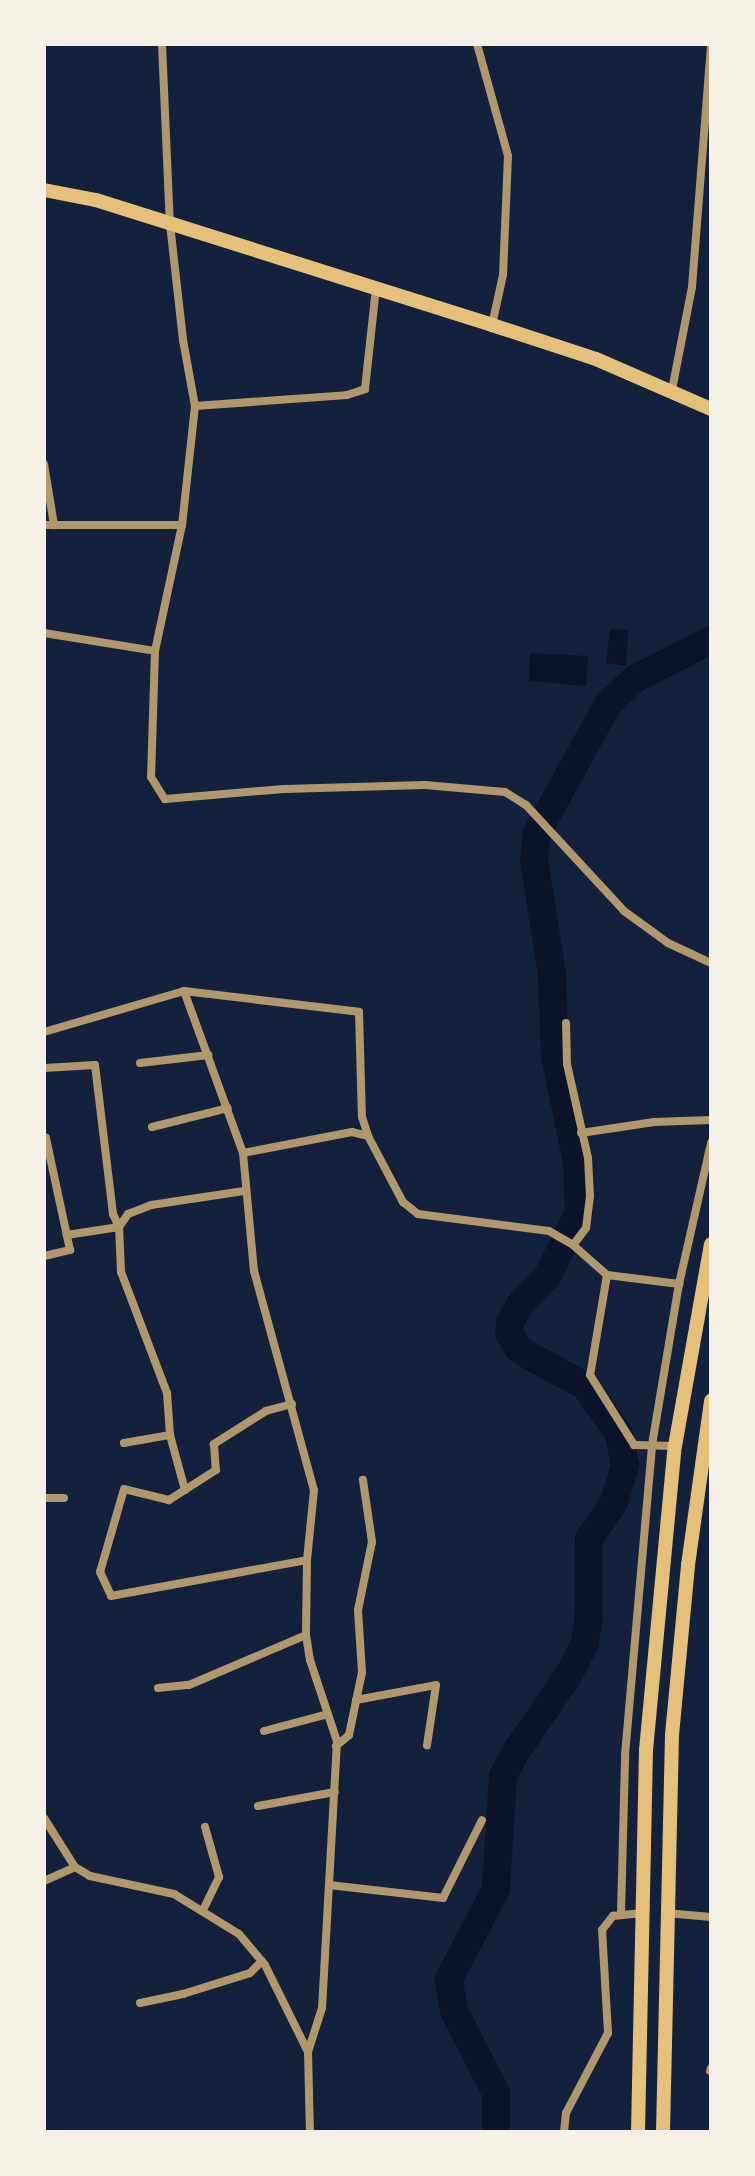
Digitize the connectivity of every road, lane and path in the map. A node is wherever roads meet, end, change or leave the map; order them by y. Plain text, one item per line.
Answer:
1 (162, 44) edge
2 (477, 44) edge
3 (711, 44) edge
4 (44, 190) edge
5 (170, 224) junction
6 (376, 288) junction
7 (492, 325) junction
8 (672, 390) junction
9 (195, 406) junction
10 (711, 409) edge
11 (44, 464) edge
12 (44, 525) edge
13 (54, 525) junction
14 (182, 525) junction
15 (44, 633) edge
16 (155, 651) junction
17 (711, 963) edge
18 (184, 991) junction
19 (566, 1023) dead end
20 (44, 1032) edge
21 (209, 1055) junction
22 (140, 1063) dead end
23 (44, 1068) edge
24 (228, 1108) junction
25 (711, 1120) edge
26 (152, 1127) dead end
27 (581, 1133) junction
28 (368, 1136) junction
29 (46, 1138) dead end
30 (711, 1143) edge
31 (243, 1153) junction
32 (244, 1191) junction
33 (119, 1227) junction
34 (67, 1235) junction
35 (711, 1244) edge
36 (573, 1245) junction
37 (44, 1256) edge
38 (607, 1275) junction
39 (679, 1284) junction
40 (711, 1401) edge
41 (292, 1404) junction
42 (709, 1423) edge
43 (170, 1435) junction
44 (124, 1443) dead end
45 (652, 1445) junction
46 (675, 1446) junction
47 (363, 1480) dead end
48 (185, 1490) junction
49 (44, 1498) edge
50 (64, 1498) dead end
51 (307, 1560) junction
52 (306, 1635) junction
53 (158, 1688) dead end
54 (356, 1700) junction
55 (328, 1714) junction
56 (264, 1731) dead end
57 (427, 1745) dead end
58 (336, 1746) junction
59 (335, 1792) junction
60 (258, 1806) dead end
61 (44, 1818) edge
62 (482, 1820) dead end
63 (205, 1827) dead end
64 (75, 1867) junction
65 (44, 1881) edge
66 (329, 1885) junction
67 (203, 1910) junction
68 (621, 1913) junction
69 (640, 1913) junction
70 (665, 1913) junction
71 (711, 1917) edge
72 (262, 1961) junction
73 (140, 2003) dead end
74 (308, 2052) junction
75 (310, 2132) edge
76 (564, 2132) edge
77 (638, 2132) edge
78 (663, 2132) edge

1 - 5 street
2 - 7 street
3 - 8 street
4 - 5 main road
5 - 6 main road
5 - 9 street
6 - 7 main road
6 - 9 street
7 - 8 main road
8 - 10 main road
9 - 14 street
11 - 13 street
12 - 13 street
13 - 14 street
14 - 16 street
15 - 16 street
16 - 17 street
18 - 20 street
18 - 21 street
18 - 28 street
19 - 27 street
21 - 22 street
21 - 24 street
23 - 33 street
24 - 26 street
24 - 31 street
25 - 27 street
27 - 36 street
28 - 31 street
28 - 36 street
29 - 34 street
30 - 39 street
31 - 32 street
32 - 33 street
32 - 41 street
33 - 34 street
33 - 43 street
34 - 37 street
35 - 46 main road
36 - 38 street
38 - 39 street
38 - 45 street
39 - 45 street
40 - 42 main road
41 - 48 street
41 - 51 street
42 - 70 main road
43 - 44 street
43 - 48 street
45 - 46 street
45 - 68 street
46 - 69 main road
47 - 54 street
48 - 51 street
49 - 50 street
51 - 52 street
52 - 53 street
52 - 55 street
54 - 57 street
54 - 58 street
55 - 56 street
55 - 58 street
58 - 59 street
59 - 60 street
59 - 66 street
61 - 64 street
62 - 66 street
63 - 67 street
64 - 65 street
64 - 67 street
66 - 74 street
67 - 72 street
68 - 69 street
68 - 76 street
69 - 77 main road
70 - 71 street
70 - 78 main road
72 - 73 street
72 - 74 street
74 - 75 street

